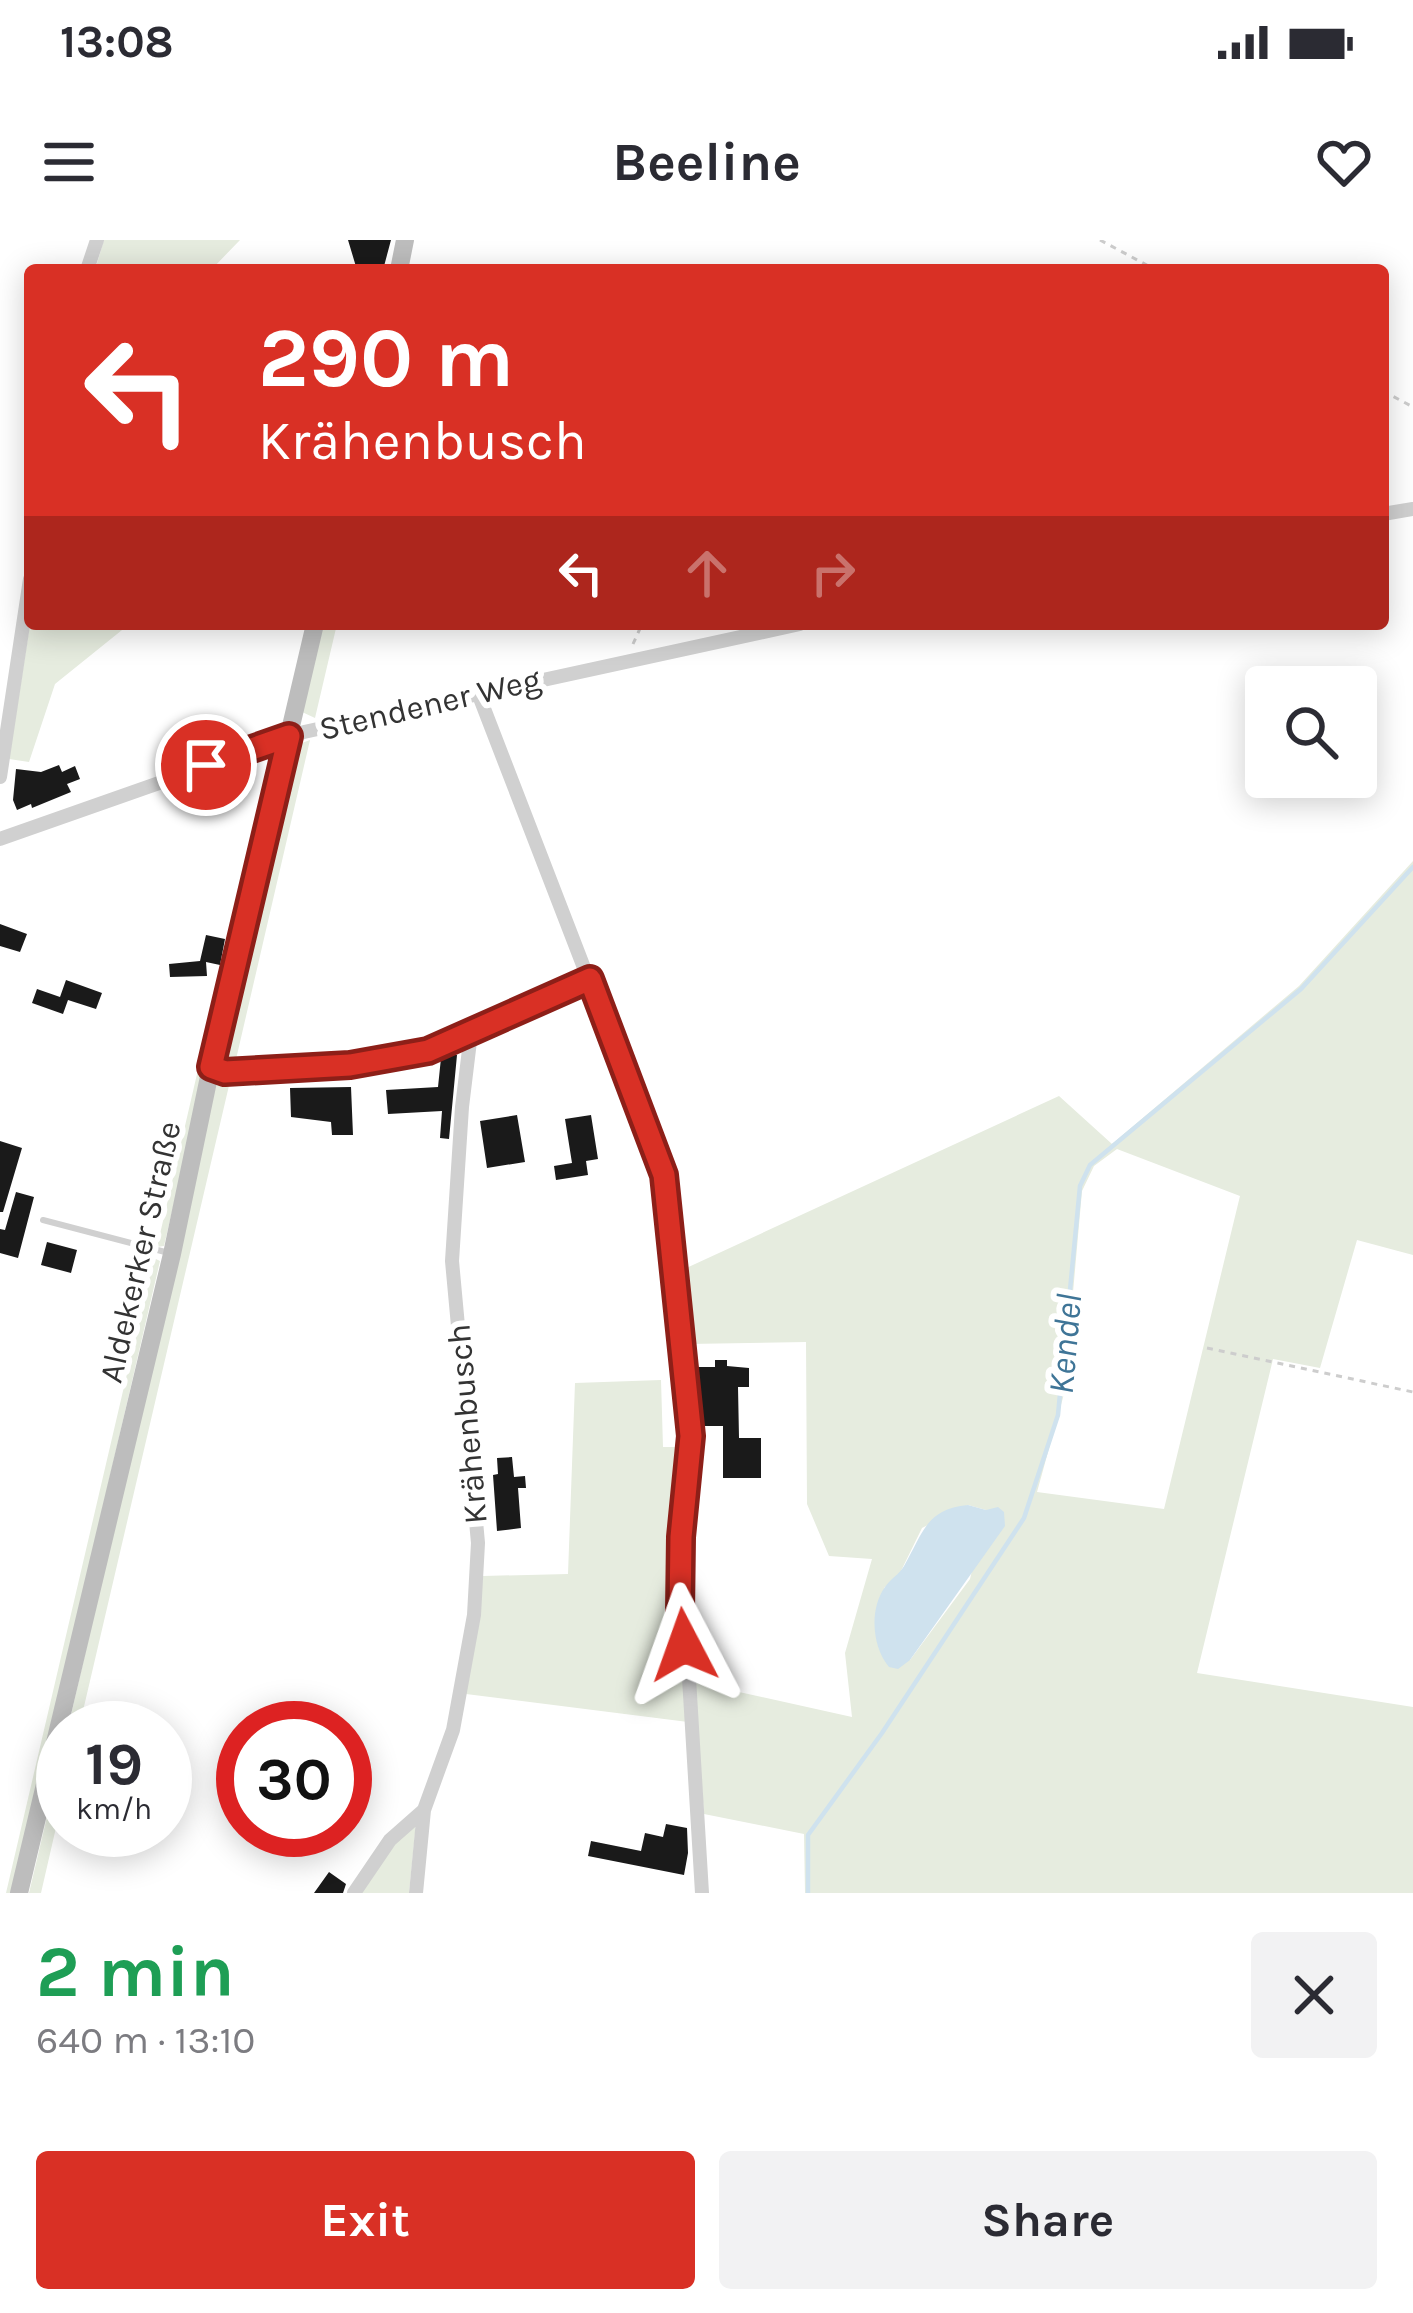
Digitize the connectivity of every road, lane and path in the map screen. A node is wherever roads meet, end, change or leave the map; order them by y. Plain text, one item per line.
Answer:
1 (1100, 240) edge
2 (1145, 264) edge
3 (24, 619) edge
4 (314, 630) edge
5 (640, 630) edge
6 (771, 630) edge
7 (625, 660) junction
8 (478, 693) junction
9 (289, 736) junction
10 (0, 777) edge
11 (0, 838) edge
12 (590, 979) junction
13 (471, 1033) junction
14 (211, 1067) junction
15 (43, 1220) dead end
16 (172, 1254) junction
17 (1207, 1348) dead end
18 (1413, 1391) edge
19 (424, 1810) junction
20 (19, 1893) edge
21 (353, 1893) edge
22 (416, 1893) edge
23 (702, 1893) edge

1 - 2 path
3 - 10 street
4 - 9 street, Aldekerker Straße
5 - 7 path
6 - 7 street, Stendener Weg
7 - 8 street, Stendener Weg
8 - 9 street, Stendener Weg
8 - 12 street
9 - 11 street, Stendener Weg
9 - 14 street, Aldekerker Straße
12 - 13 street
12 - 23 street
13 - 14 street
13 - 19 street, Krähenbusch
14 - 16 street, Aldekerker Straße
15 - 16 lane
16 - 20 street, Aldekerker Straße
17 - 18 path
19 - 21 street, Krähenbusch
19 - 22 street, Krähenbusch

